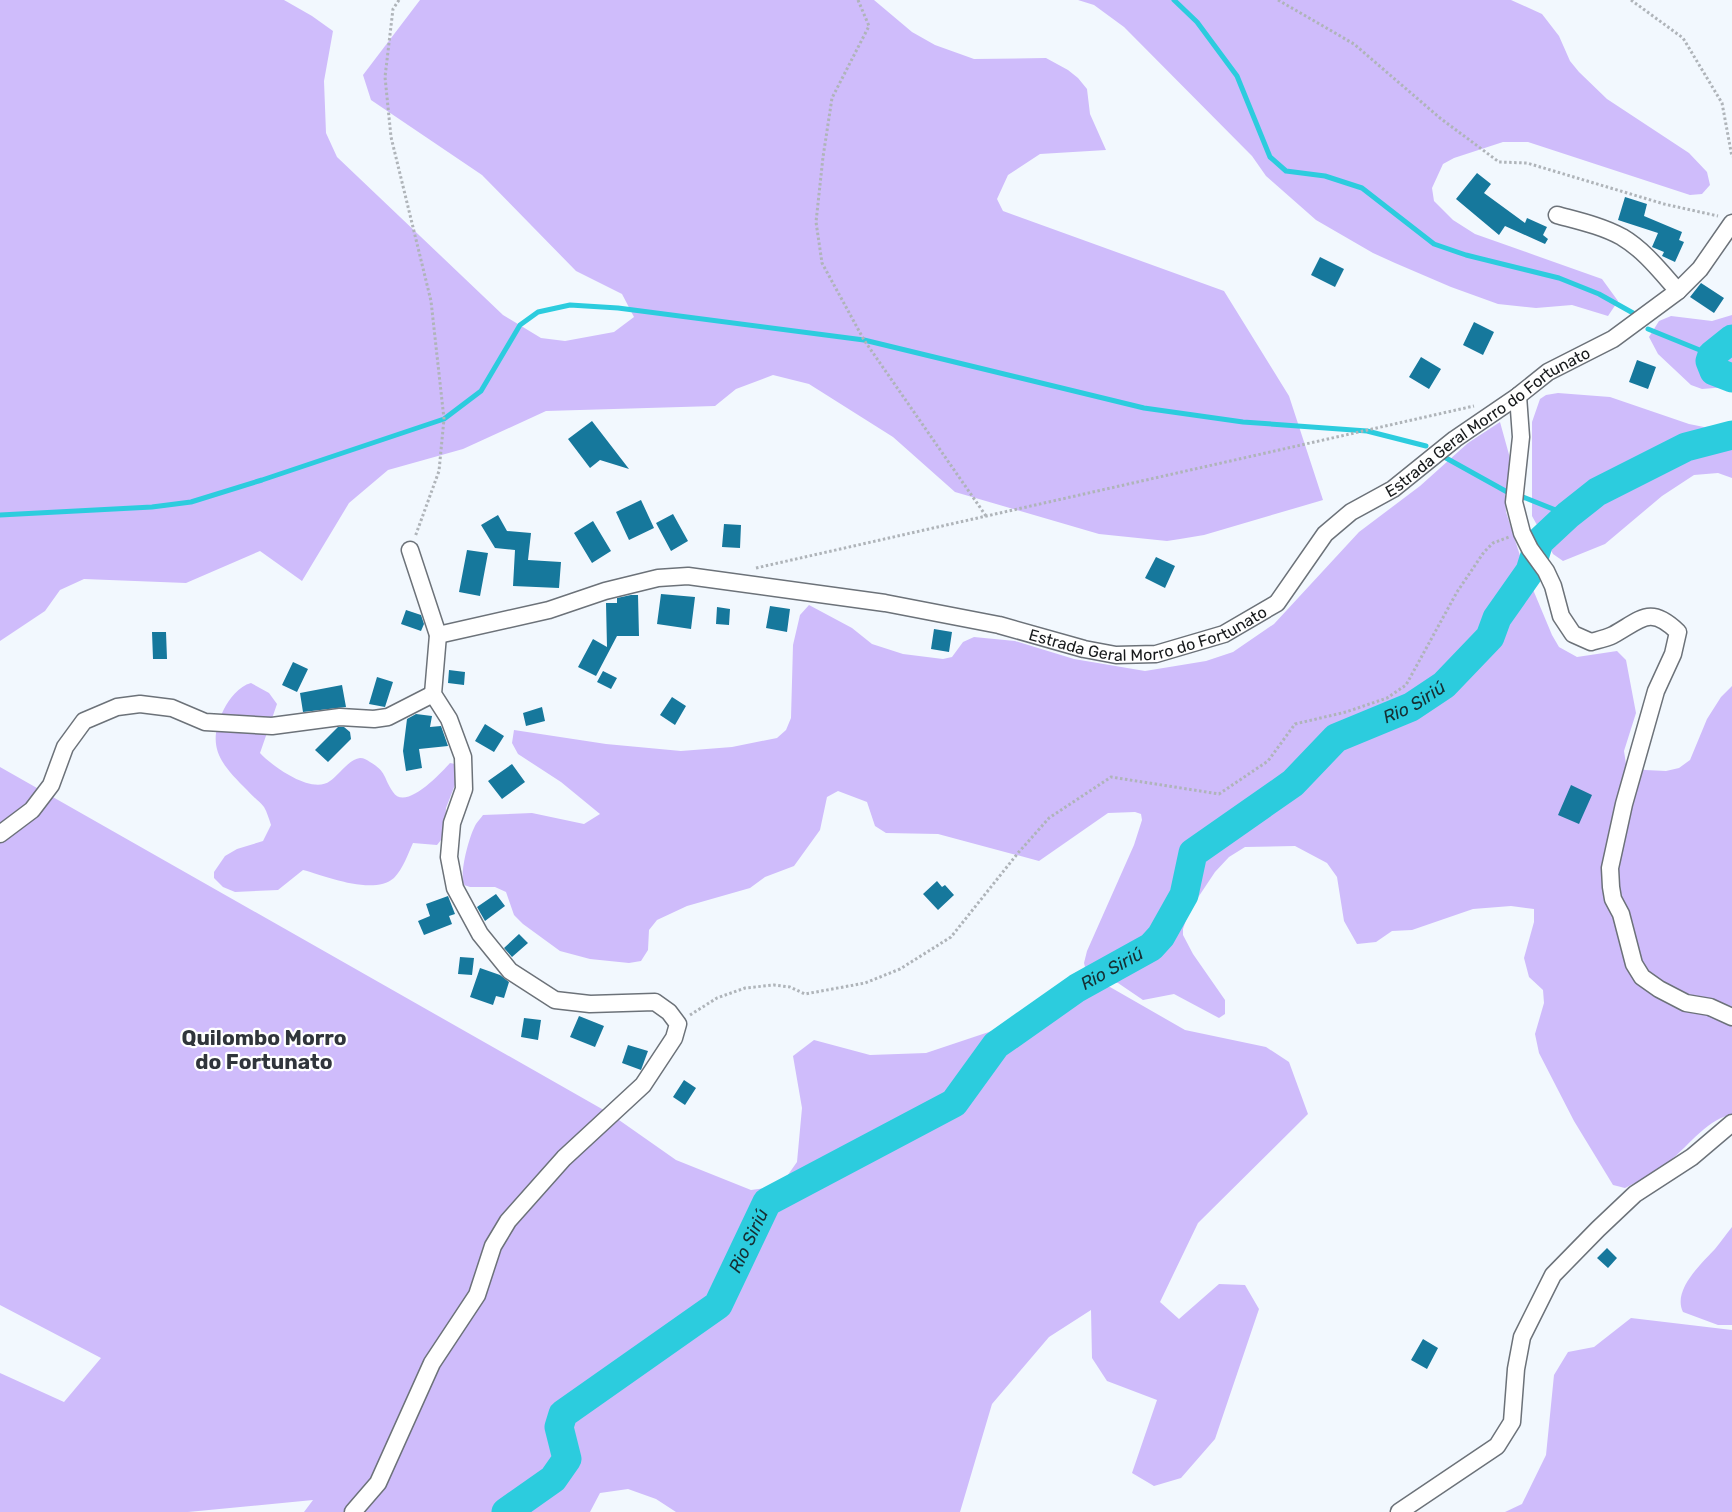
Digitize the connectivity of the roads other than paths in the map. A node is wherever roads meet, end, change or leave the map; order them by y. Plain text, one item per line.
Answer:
1 (1557, 215) dead end
2 (1727, 220) edge
3 (1678, 290) junction
4 (1518, 396) junction
5 (410, 550) road end
6 (438, 635) junction
7 (433, 694) junction
8 (0, 834) edge
9 (1732, 1018) edge
10 (1732, 1123) edge
11 (353, 1512) edge
12 (1399, 1512) edge

1 - 3 street
2 - 3 street, Estrada Geral Morro do Fortunato
3 - 4 street, Estrada Geral Morro do Fortunato
4 - 6 street, Estrada Geral Morro do Fortunato
4 - 9 street
5 - 6 street
6 - 7 street
7 - 8 street
7 - 11 street
10 - 12 street

